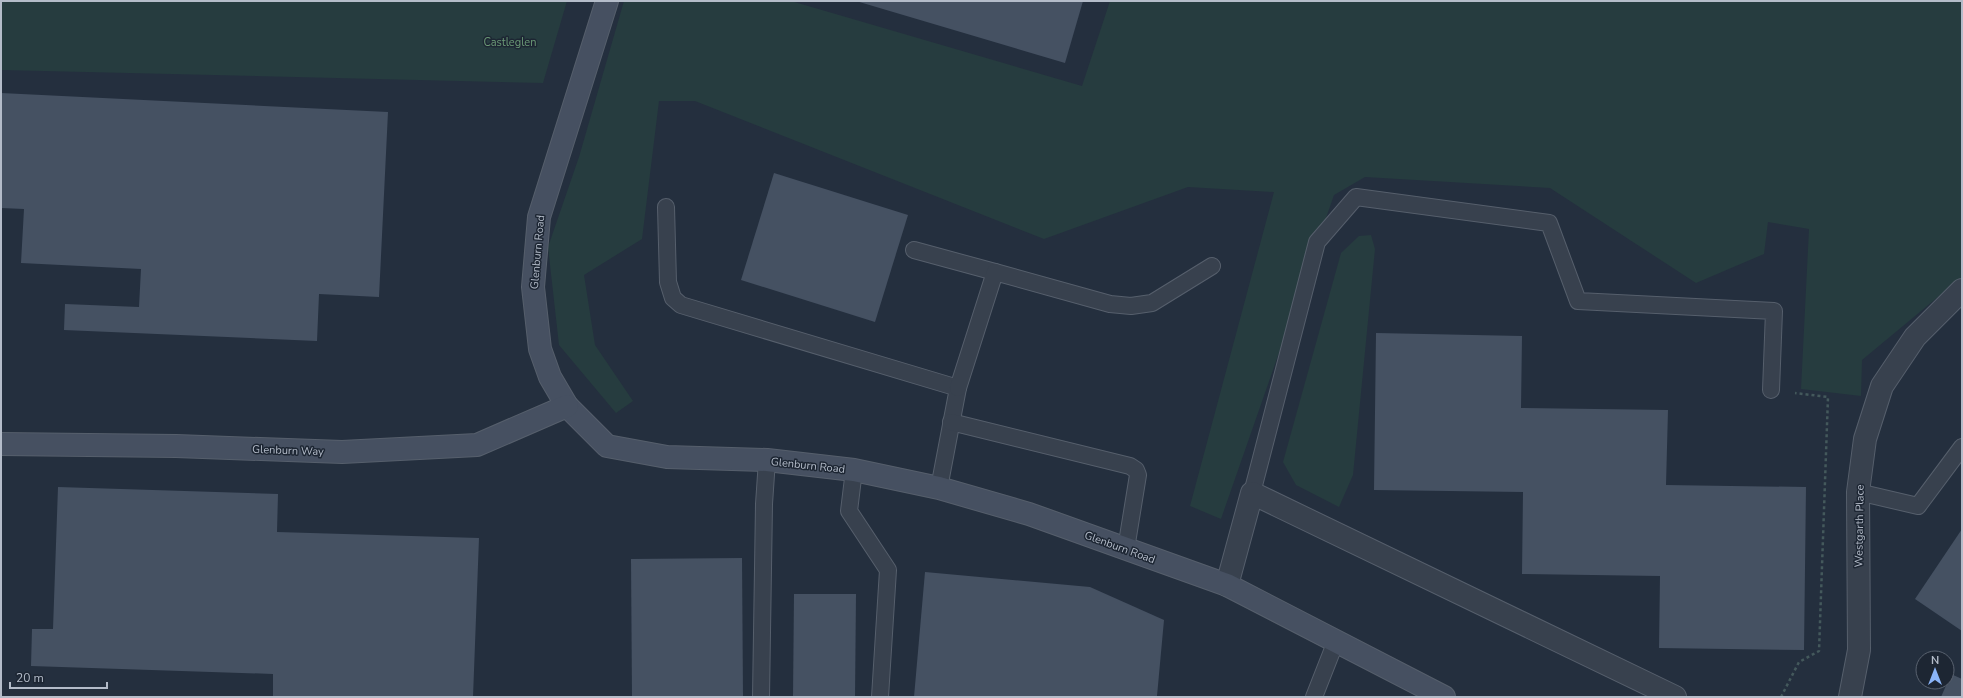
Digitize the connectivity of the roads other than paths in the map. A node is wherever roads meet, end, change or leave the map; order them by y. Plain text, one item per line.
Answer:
1 (607, 1) edge
2 (666, 208) dead end
3 (914, 250) dead end
4 (1212, 266) dead end
5 (995, 272) junction
6 (1959, 297) edge
7 (958, 388) junction
8 (1771, 390) road end
9 (567, 406) junction
10 (951, 422) junction
11 (1, 444) edge
12 (1962, 447) edge
13 (767, 460) junction
14 (854, 470) junction
15 (939, 488) junction
16 (1858, 492) junction
17 (1252, 493) junction
18 (1126, 549) junction
19 (1227, 585) junction
20 (1336, 641) junction
21 (761, 697) edge
22 (880, 697) edge
23 (1314, 697) edge
24 (1444, 697) edge
25 (1675, 697) edge
26 (1850, 697) edge

1 - 9 street, Glenburn Road
2 - 7 lane
3 - 5 lane
4 - 5 lane
5 - 7 lane
6 - 16 street, Westgarth Place
7 - 10 lane
8 - 17 lane
9 - 11 street, Glenburn Way
9 - 13 street, Glenburn Road
10 - 15 lane
10 - 18 lane
12 - 16 lane
13 - 14 street, Glenburn Road
13 - 21 lane
14 - 15 street, Glenburn Road
14 - 22 lane
15 - 18 street, Glenburn Road
16 - 26 street, Westgarth Place
17 - 19 street
17 - 25 street
18 - 19 street, Glenburn Road
19 - 20 street, Glenburn Road
20 - 23 lane
20 - 24 street, Glenburn Road

